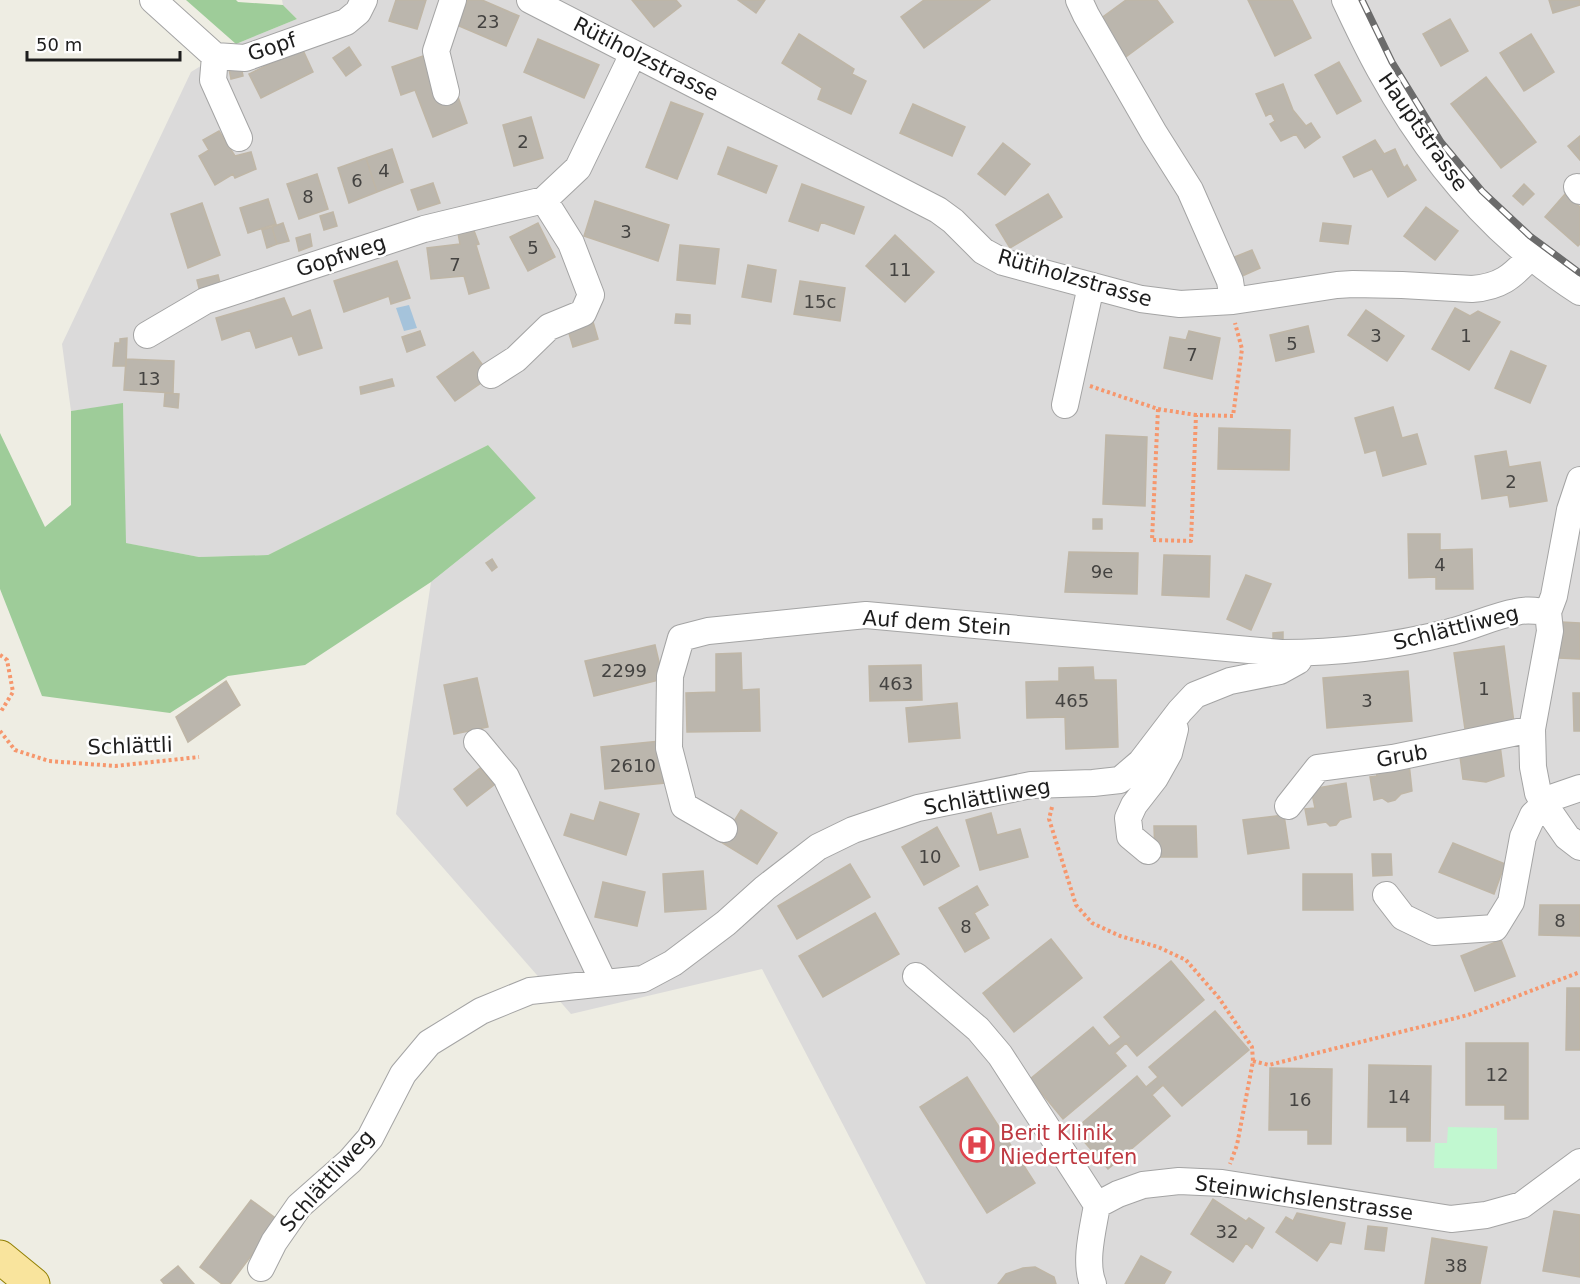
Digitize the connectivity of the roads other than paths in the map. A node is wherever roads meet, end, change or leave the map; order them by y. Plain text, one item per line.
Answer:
1 (153, 0) edge
2 (364, 0) edge
3 (453, 0) edge
4 (530, 0) edge
5 (1079, 0) edge
6 (1345, 0) edge
7 (633, 54) junction
8 (216, 56) junction
9 (446, 92) dead end
10 (239, 138) dead end
11 (544, 200) junction
12 (1530, 257) junction
13 (1091, 285) junction
14 (1580, 292) edge
15 (1233, 301) junction
16 (147, 335) dead end
17 (491, 375) dead end
18 (1065, 405) dead end
19 (1580, 480) edge
20 (1548, 612) junction
21 (1303, 653) junction
22 (1180, 711) junction
23 (1532, 729) junction
24 (477, 742) dead end
25 (1580, 788) edge
26 (1544, 804) junction
27 (1288, 806) dead end
28 (724, 829) dead end
29 (1580, 847) edge
30 (1148, 851) dead end
31 (1386, 895) dead end
32 (916, 976) dead end
33 (604, 983) junction
34 (1580, 1162) edge
35 (1097, 1205) junction
36 (0, 1257) edge
37 (261, 1268) dead end
38 (33, 1284) edge
39 (1093, 1284) edge

1 - 8 street
2 - 8 street, Gopf
3 - 9 street
4 - 7 street, Rütiholzstrasse
5 - 15 street
6 - 12 street, Hauptstrasse
7 - 11 street, Gopfweg
7 - 13 street, Rütiholzstrasse
8 - 10 street
11 - 16 street, Gopfweg
11 - 17 street
12 - 14 street, Hauptstrasse
12 - 15 street, Rütiholzstrasse
13 - 15 street, Rütiholzstrasse
13 - 18 street
19 - 20 street
20 - 21 street, Schlättliweg
20 - 23 street
21 - 22 street, Schlättliweg
21 - 28 street, Auf dem Stein
22 - 30 street
22 - 33 street, Schlättliweg
23 - 26 street
23 - 27 street, Grub
24 - 33 street
25 - 26 street
26 - 29 street
26 - 31 street
32 - 35 street
33 - 37 street, Schlättliweg
34 - 35 street, Steinwichslenstrasse
35 - 39 street
36 - 38 main road

